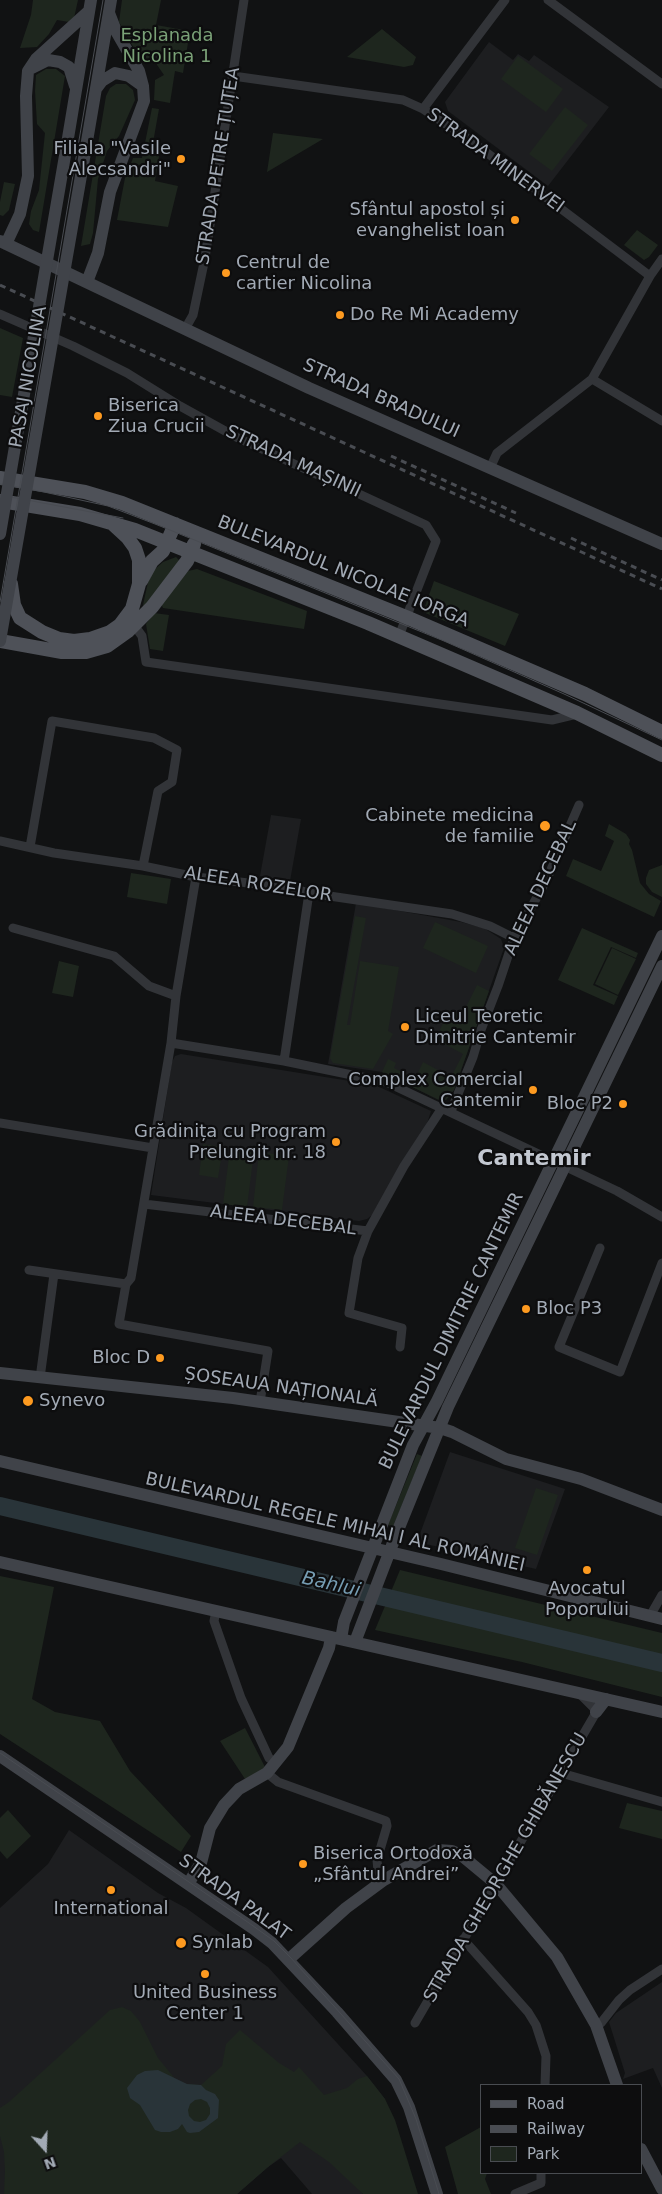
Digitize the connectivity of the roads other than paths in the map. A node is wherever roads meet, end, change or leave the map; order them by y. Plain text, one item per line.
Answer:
1 (244, 0) edge
2 (505, 0) edge
3 (548, 0) edge
4 (90, 5) edge
5 (110, 6) edge
6 (28, 71) junction
7 (233, 76) junction
8 (662, 84) edge
9 (143, 86) junction
10 (76, 88) junction
11 (96, 90) junction
12 (423, 109) junction
13 (3, 242) edge
14 (662, 259) edge
15 (650, 276) junction
16 (87, 282) junction
17 (0, 314) edge
18 (185, 329) junction
19 (592, 379) junction
20 (662, 421) edge
21 (491, 466) junction
22 (0, 478) edge
23 (0, 501) edge
24 (109, 522) junction
25 (175, 524) junction
26 (198, 533) junction
27 (0, 534) edge
28 (166, 543) junction
29 (662, 544) edge
30 (190, 552) junction
31 (10, 584) junction
32 (139, 584) junction
33 (406, 617) junction
34 (134, 625) junction
35 (399, 636) junction
36 (0, 642) edge
37 (88, 646) junction
38 (578, 714) junction
39 (662, 732) edge
40 (662, 754) edge
41 (579, 805) dead end
42 (0, 842) edge
43 (30, 847) junction
44 (143, 866) junction
45 (196, 877) junction
46 (309, 893) junction
47 (12, 928) dead end
48 (662, 936) edge
49 (514, 938) junction
50 (662, 966) edge
51 (176, 996) junction
52 (171, 1043) junction
53 (284, 1061) junction
54 (446, 1110) junction
55 (0, 1123) edge
56 (153, 1148) junction
57 (553, 1161) junction
58 (565, 1166) junction
59 (144, 1204) junction
60 (662, 1217) edge
61 (368, 1231) junction
62 (600, 1248) dead end
63 (662, 1263) edge
64 (29, 1270) dead end
65 (54, 1274) junction
66 (126, 1284) junction
67 (400, 1347) dead end
68 (0, 1373) edge
69 (40, 1378) junction
70 (260, 1402) junction
71 (424, 1425) junction
72 (440, 1428) junction
73 (0, 1461) edge
74 (662, 1510) edge
75 (373, 1548) junction
76 (389, 1552) junction
77 (0, 1562) edge
78 (662, 1595) edge
79 (216, 1611) junction
80 (656, 1617) edge
81 (336, 1638) junction
82 (355, 1642) junction
83 (581, 1695) junction
84 (606, 1699) junction
85 (596, 1712) junction
86 (662, 1712) edge
87 (0, 1756) edge
88 (276, 1763) junction
89 (267, 1773) junction
90 (561, 1773) junction
91 (662, 1802) edge
92 (384, 1880) junction
93 (188, 1884) junction
94 (496, 1884) junction
95 (463, 1940) junction
96 (288, 1960) junction
97 (662, 1969) edge
98 (415, 2023) dead end
99 (596, 2025) junction
100 (545, 2084) edge
101 (617, 2084) edge
102 (642, 2150) edge
103 (541, 2174) edge
104 (662, 2189) edge
105 (436, 2194) edge
106 (515, 2194) edge

1 - 7 street, STRADA PETRE ȚUȚEA
2 - 12 street
3 - 8 street
4 - 6 main road
4 - 10 main road, PASAJ NICOLINA
5 - 9 main road
5 - 11 main road, PASAJ NICOLINA
6 - 10 main road
6 - 13 main road
7 - 12 street, STRADA MINERVEI
7 - 18 street, STRADA PETRE ȚUȚEA
9 - 11 main road
9 - 16 main road
10 - 27 main road, PASAJ NICOLINA, bridge
11 - 31 main road, PASAJ NICOLINA, bridge
12 - 15 street, STRADA MINERVEI
13 - 16 main road, STRADA BRADULUI
14 - 15 street
15 - 19 street
16 - 18 main road, STRADA BRADULUI
17 - 33 street, STRADA MAȘINII
18 - 21 main road, STRADA BRADULUI
19 - 20 street
19 - 21 street
21 - 29 main road, STRADA BRADULUI
22 - 25 main road, BULEVARDUL NICOLAE IORGA
23 - 24 main road
24 - 28 main road
24 - 32 main road
25 - 26 main road, BULEVARDUL NICOLAE IORGA
25 - 28 main road
26 - 30 main road
26 - 33 main road, BULEVARDUL NICOLAE IORGA
28 - 30 main road
28 - 32 main road
30 - 34 main road
30 - 35 main road
31 - 36 main road, PASAJ NICOLINA, bridge
31 - 37 main road
32 - 37 main road
33 - 35 street, STRADA MAȘINII
33 - 39 main road, BULEVARDUL NICOLAE IORGA
34 - 37 main road
34 - 38 street
35 - 38 main road
36 - 37 main road
38 - 40 main road
41 - 49 street, ALEEA DECEBAL
42 - 43 street, ALEEA ROZELOR
43 - 44 street, ALEEA ROZELOR
43 - 44 street
44 - 45 street, ALEEA ROZELOR
45 - 46 street, ALEEA ROZELOR
45 - 51 street
46 - 49 street, ALEEA ROZELOR
46 - 53 street
47 - 51 street
48 - 57 main road, BULEVARDUL DIMITRIE CANTEMIR
49 - 54 street, ALEEA DECEBAL
50 - 58 main road, BULEVARDUL DIMITRIE CANTEMIR
51 - 52 street
52 - 53 street
52 - 56 street
53 - 54 street
54 - 57 street
54 - 61 street, ALEEA DECEBAL
55 - 56 street
56 - 59 street
57 - 58 street
57 - 71 main road, BULEVARDUL DIMITRIE CANTEMIR
58 - 60 street
58 - 72 main road, BULEVARDUL DIMITRIE CANTEMIR
59 - 61 street, ALEEA DECEBAL
59 - 66 street
61 - 67 street
62 - 63 street
64 - 65 street
65 - 66 street
65 - 69 street
66 - 70 street
68 - 69 main road, ȘOSEAUA NAȚIONALĂ
69 - 70 main road, ȘOSEAUA NAȚIONALĂ
70 - 71 main road, ȘOSEAUA NAȚIONALĂ
71 - 72 main road, ȘOSEAUA NAȚIONALĂ
71 - 75 main road, BULEVARDUL DIMITRIE CANTEMIR
72 - 74 main road, ȘOSEAUA NAȚIONALĂ
72 - 76 main road, BULEVARDUL DIMITRIE CANTEMIR
73 - 75 main road, BULEVARDUL REGELE MIHAI I AL ROMÂNIEI
75 - 76 main road, BULEVARDUL REGELE MIHAI I AL ROMÂNIEI
75 - 81 main road, BULEVARDUL DIMITRIE CANTEMIR
76 - 80 main road, BULEVARDUL REGELE MIHAI I AL ROMÂNIEI
76 - 82 main road, BULEVARDUL DIMITRIE CANTEMIR
77 - 79 main road
78 - 80 street
79 - 81 main road
79 - 88 street
81 - 82 main road
81 - 88 main road, BULEVARDUL DIMITRIE CANTEMIR
82 - 83 main road
83 - 84 main road
83 - 85 street
84 - 85 main road
84 - 86 main road
85 - 90 street, STRADA GHEORGHE GHIBĂNESCU
87 - 93 main road, STRADA PALAT
88 - 89 main road, BULEVARDUL DIMITRIE CANTEMIR
89 - 92 street
89 - 93 main road, BULEVARDUL DIMITRIE CANTEMIR
90 - 91 street
90 - 94 street, STRADA GHEORGHE GHIBĂNESCU
92 - 94 main road
92 - 96 main road
93 - 96 main road, STRADA PALAT
94 - 95 street, STRADA GHEORGHE GHIBĂNESCU
94 - 99 main road
95 - 98 street, STRADA GHEORGHE GHIBĂNESCU
95 - 100 street
96 - 105 main road, STRADA PALAT
97 - 99 street
99 - 101 main road
102 - 104 main road
103 - 106 street

